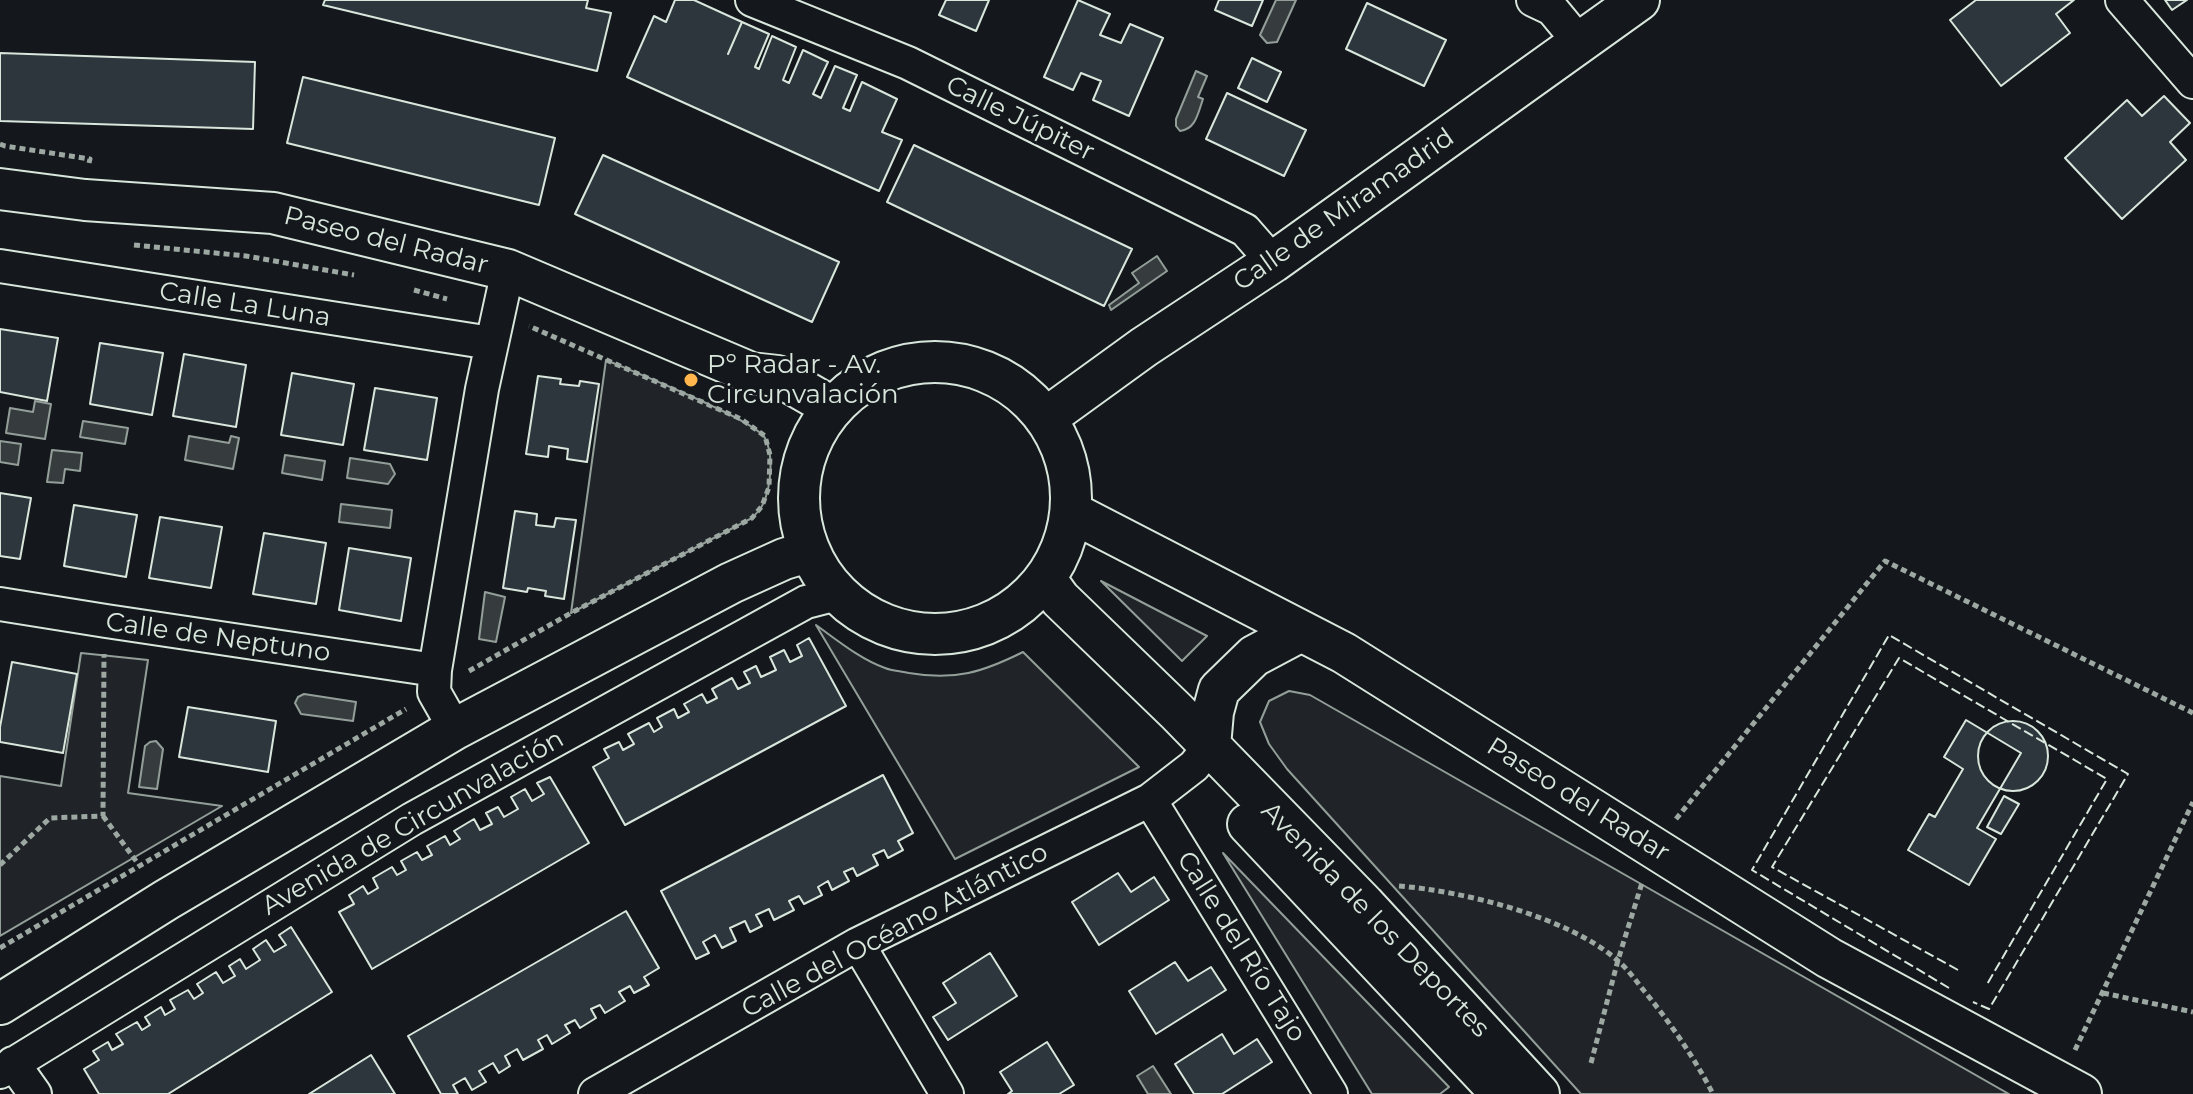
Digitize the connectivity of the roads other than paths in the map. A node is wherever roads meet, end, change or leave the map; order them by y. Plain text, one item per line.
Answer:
1 (752, 0) edge
2 (1533, 0) edge
3 (1639, 0) edge
4 (2122, 0) edge
5 (1580, 43) junction
6 (2193, 82) edge
7 (0, 189) edge
8 (1273, 262) junction
9 (0, 266) edge
10 (508, 270) junction
11 (495, 328) junction
12 (1046, 418) junction
13 (822, 423) junction
14 (1071, 512) junction
15 (807, 552) junction
16 (1035, 590) junction
17 (837, 594) junction
18 (0, 604) edge
19 (1301, 631) junction
20 (435, 681) junction
21 (455, 729) junction
22 (1202, 756) junction
23 (1150, 800) junction
24 (858, 944) junction
25 (0, 1004) edge
26 (7, 1067) edge
27 (2070, 1089) edge
28 (35, 1094) edge
29 (595, 1094) edge
30 (947, 1094) edge
31 (1331, 1094) edge
32 (1502, 1094) edge
33 (1539, 1094) edge

1 - 8 street, Calle Júpiter
2 - 5 street
3 - 5 street, Calle de Miramadrid
4 - 6 street
5 - 8 street, Calle de Miramadrid
7 - 10 street, Paseo del Radar
8 - 12 street, Calle de Miramadrid
9 - 11 street, Calle La Luna
10 - 11 street
10 - 13 street, Paseo del Radar
11 - 20 street
12 - 13 street
12 - 14 street
13 - 15 street
14 - 16 street
14 - 19 street, Paseo del Radar
15 - 17 street
15 - 21 street
16 - 17 street
16 - 22 street, Avenida de los Deportes
17 - 26 street, Avenida de Circunvalación
18 - 20 street, Calle de Neptuno
19 - 22 street
19 - 27 street, Paseo del Radar
20 - 21 street
21 - 25 street
22 - 23 street, Calle del Océano Atlántico
22 - 32 street, Avenida de los Deportes
22 - 33 street, Avenida de los Deportes
23 - 24 street, Calle del Océano Atlántico
23 - 31 street, Calle del Río Tajo
24 - 29 street, Calle del Océano Atlántico
24 - 30 street
26 - 28 street

